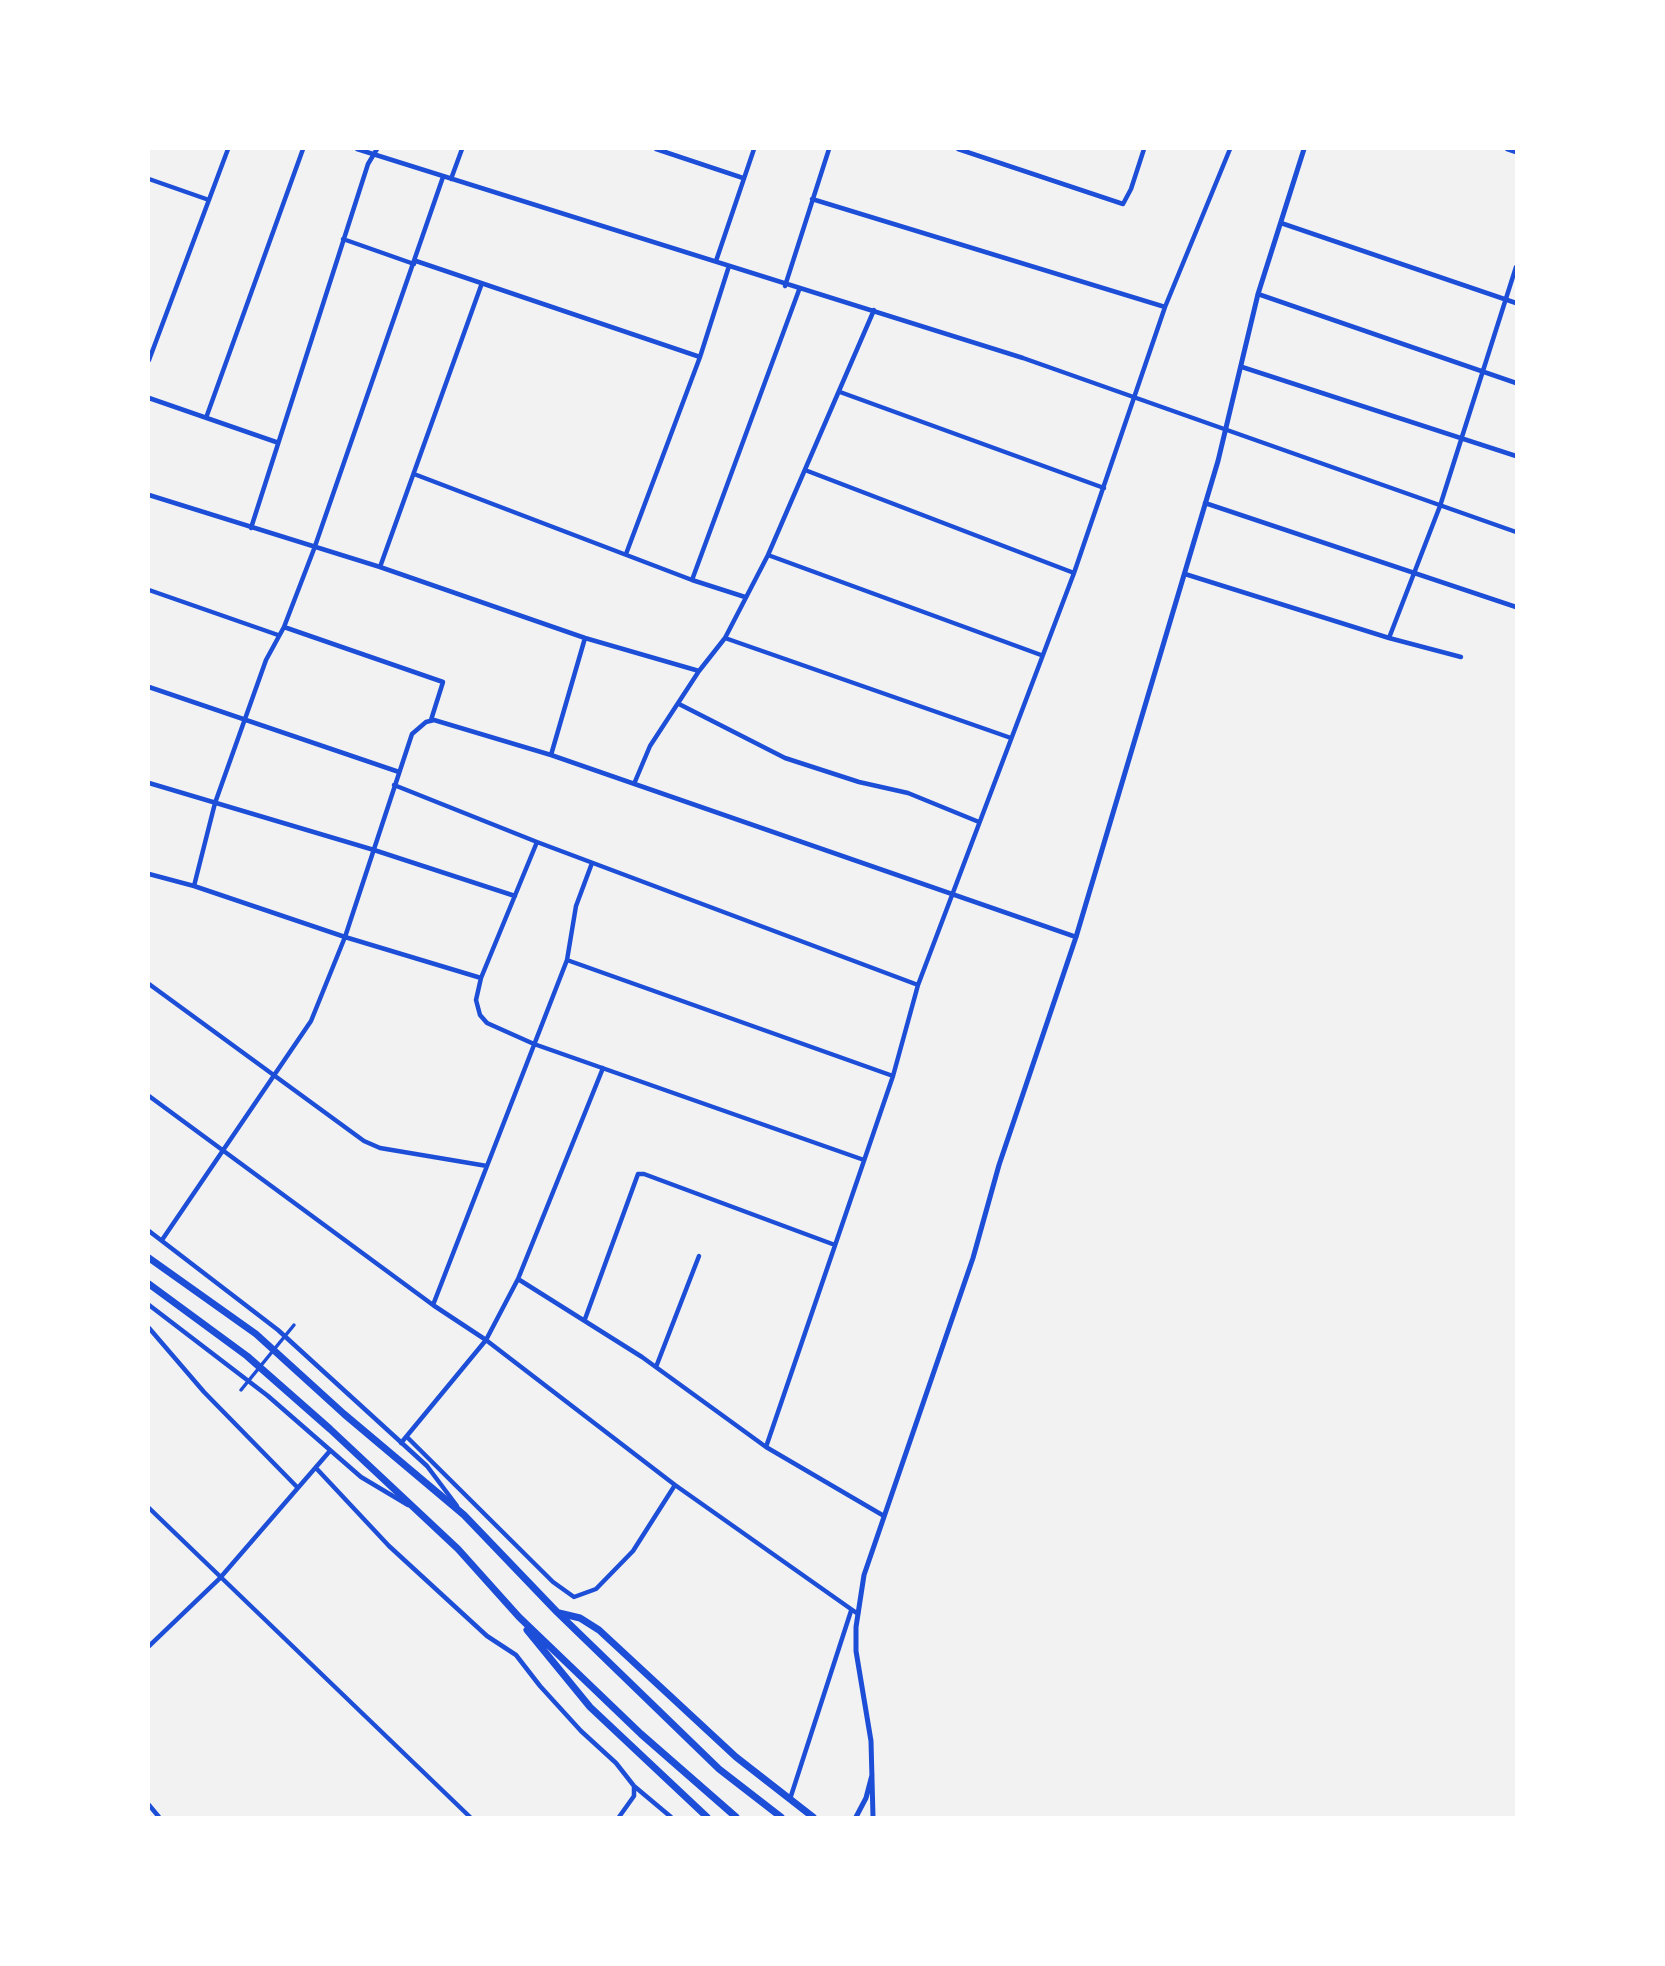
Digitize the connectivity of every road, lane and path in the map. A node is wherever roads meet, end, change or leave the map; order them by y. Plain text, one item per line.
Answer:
1 (228, 149) edge
2 (303, 149) edge
3 (357, 149) edge
4 (461, 149) edge
5 (656, 149) edge
6 (754, 149) edge
7 (829, 149) edge
8 (958, 149) edge
9 (1144, 149) edge
10 (1230, 149) edge
11 (1304, 149) edge
12 (1507, 149) edge
13 (375, 151) edge
14 (677, 152) edge
15 (1516, 152) edge
16 (443, 177) junction
17 (149, 178) edge
18 (743, 178) junction
19 (451, 180) junction
20 (812, 199) junction
21 (209, 200) junction
22 (1281, 223) junction
23 (343, 239) junction
24 (716, 261) junction
25 (415, 263) junction
26 (729, 266) junction
27 (1516, 267) edge
28 (482, 283) junction
29 (785, 285) junction
30 (799, 290) junction
31 (1258, 294) junction
32 (1506, 299) junction
33 (1516, 303) edge
34 (1165, 307) junction
35 (874, 310) junction
36 (700, 357) junction
37 (149, 359) edge
38 (1242, 368) junction
39 (1482, 372) junction
40 (1516, 383) edge
41 (840, 392) junction
42 (1134, 397) junction
43 (149, 398) edge
44 (206, 418) junction
45 (1226, 432) junction
46 (1462, 439) junction
47 (276, 442) junction
48 (1516, 456) edge
49 (805, 470) junction
50 (414, 474) junction
51 (1104, 488) junction
52 (149, 495) edge
53 (1205, 503) junction
54 (1440, 506) junction
55 (251, 528) junction
56 (1516, 532) edge
57 (314, 549) junction
58 (626, 554) junction
59 (768, 555) junction
60 (380, 568) junction
61 (1074, 573) junction
62 (1412, 573) junction
63 (1185, 574) junction
64 (692, 580) junction
65 (149, 590) edge
66 (745, 597) junction
67 (1516, 607) edge
68 (284, 627) junction
69 (278, 635) junction
70 (586, 638) junction
71 (725, 638) junction
72 (1389, 638) junction
73 (1041, 656) junction
74 (1461, 657) dead end
75 (699, 671) junction
76 (149, 687) edge
77 (679, 704) junction
78 (244, 718) junction
79 (431, 721) junction
80 (1011, 738) junction
81 (551, 755) junction
82 (400, 772) junction
83 (149, 783) edge
84 (634, 784) junction
85 (394, 785) junction
86 (215, 803) junction
87 (979, 822) junction
88 (537, 842) junction
89 (374, 850) junction
90 (592, 863) junction
91 (149, 874) edge
92 (194, 886) junction
93 (951, 892) junction
94 (515, 896) junction
95 (345, 937) junction
96 (1076, 937) junction
97 (567, 960) junction
98 (481, 978) junction
99 (149, 984) edge
100 (918, 985) junction
101 (534, 1044) junction
102 (603, 1068) junction
103 (274, 1073) junction
104 (893, 1076) junction
105 (149, 1096) edge
106 (224, 1150) junction
107 (864, 1160) junction
108 (487, 1166) junction
109 (149, 1231) edge
110 (162, 1240) junction
111 (835, 1245) junction
112 (699, 1256) dead end
113 (149, 1258) edge
114 (518, 1279) junction
115 (149, 1284) edge
116 (149, 1305) edge
117 (433, 1306) junction
118 (585, 1320) junction
119 (294, 1325) dead end
120 (149, 1328) edge
121 (486, 1340) junction
122 (656, 1367) junction
123 (241, 1390) dead end
124 (407, 1437) junction
125 (401, 1443) junction
126 (766, 1447) junction
127 (329, 1452) junction
128 (316, 1468) junction
129 (675, 1485) junction
130 (298, 1488) junction
131 (149, 1508) edge
132 (412, 1508) junction
133 (464, 1515) junction
134 (884, 1516) junction
135 (220, 1578) junction
136 (851, 1611) junction
137 (557, 1612) junction
138 (858, 1614) junction
139 (519, 1617) junction
140 (149, 1646) edge
141 (874, 1769) junction
142 (634, 1786) junction
143 (789, 1800) junction
144 (149, 1805) edge
145 (159, 1817) edge
146 (470, 1817) edge
147 (619, 1817) edge
148 (671, 1817) edge
149 (707, 1817) edge
150 (736, 1817) edge
151 (781, 1817) edge
152 (813, 1817) edge
153 (856, 1817) edge
154 (873, 1817) edge

1 - 21 street
2 - 44 street
3 - 13 street
4 - 19 street
5 - 14 street
6 - 18 street
7 - 20 street
8 - 9 street
10 - 34 street
11 - 22 street
12 - 15 street
13 - 16 street
13 - 23 street
14 - 18 street
16 - 19 street
16 - 25 street
17 - 21 street
18 - 24 street
19 - 24 street
20 - 29 street
20 - 34 street
21 - 37 street
22 - 31 street
22 - 32 street
23 - 25 street
23 - 47 street
24 - 26 street
25 - 28 street
25 - 57 street
26 - 29 street
26 - 36 street
27 - 32 street
28 - 36 street
28 - 50 street
29 - 30 street
30 - 35 street
30 - 64 street
31 - 38 street
31 - 39 street
32 - 33 street
32 - 39 street
34 - 42 street
35 - 41 street
35 - 42 street
36 - 58 street
38 - 45 street
38 - 46 street
39 - 40 street
39 - 46 street
41 - 49 street
41 - 51 street
42 - 45 street
42 - 51 street
43 - 44 street
44 - 47 street
45 - 53 street
45 - 54 street
46 - 48 street
46 - 54 street
47 - 55 street
49 - 59 street
49 - 61 street
50 - 58 street
50 - 60 street
51 - 61 street
52 - 55 street
53 - 62 street
53 - 63 street
54 - 56 street
54 - 62 street
55 - 57 street
57 - 60 street
57 - 68 street
58 - 64 street
59 - 66 street
59 - 73 street
60 - 70 street
61 - 73 street
62 - 67 street
62 - 72 street
63 - 72 street
63 - 96 street
64 - 66 street
65 - 69 street
66 - 71 street
68 - 69 street
68 - 79 street
69 - 78 street
70 - 75 street
70 - 81 street
71 - 75 street
71 - 80 street
72 - 74 street
73 - 80 street
75 - 77 street
76 - 78 street
77 - 84 street
77 - 87 street
78 - 82 street
78 - 86 street
79 - 81 street
79 - 82 street
80 - 87 street
81 - 84 street
82 - 85 street
83 - 86 street
84 - 93 street
85 - 88 street
85 - 89 street
86 - 89 street
86 - 92 street
87 - 93 street
88 - 90 street
88 - 94 street
89 - 94 street
89 - 95 street
90 - 97 street
90 - 100 street
91 - 92 street
92 - 95 street
93 - 96 street
93 - 100 street
94 - 98 street
95 - 98 street
95 - 103 street
96 - 134 street
97 - 101 street
97 - 104 street
98 - 101 street
99 - 103 street
100 - 104 street
101 - 102 street
101 - 108 street
102 - 107 street
102 - 114 street
103 - 106 street
103 - 108 street
104 - 107 street
105 - 106 street
106 - 110 street
106 - 117 street
107 - 111 street
108 - 117 street
109 - 110 street
110 - 125 street
111 - 118 street
111 - 126 street
112 - 122 street
113 - 133 highway
114 - 118 street
114 - 121 street
115 - 132 highway
116 - 127 street
117 - 121 street
118 - 122 street
119 - 123 street
120 - 130 street
121 - 124 street
121 - 129 street
122 - 126 street
124 - 125 street
124 - 129 street
125 - 133 street
126 - 134 street
127 - 128 street
127 - 132 street
128 - 130 street
128 - 142 street
129 - 136 street
130 - 135 street
131 - 135 street
132 - 139 highway
133 - 137 highway
134 - 138 street
135 - 140 street
135 - 146 street
136 - 138 street
136 - 143 street
137 - 143 highway
137 - 151 highway
138 - 141 street
139 - 149 highway
139 - 150 highway
141 - 153 street
141 - 154 street
142 - 147 street
142 - 148 street
143 - 152 highway
144 - 145 street

